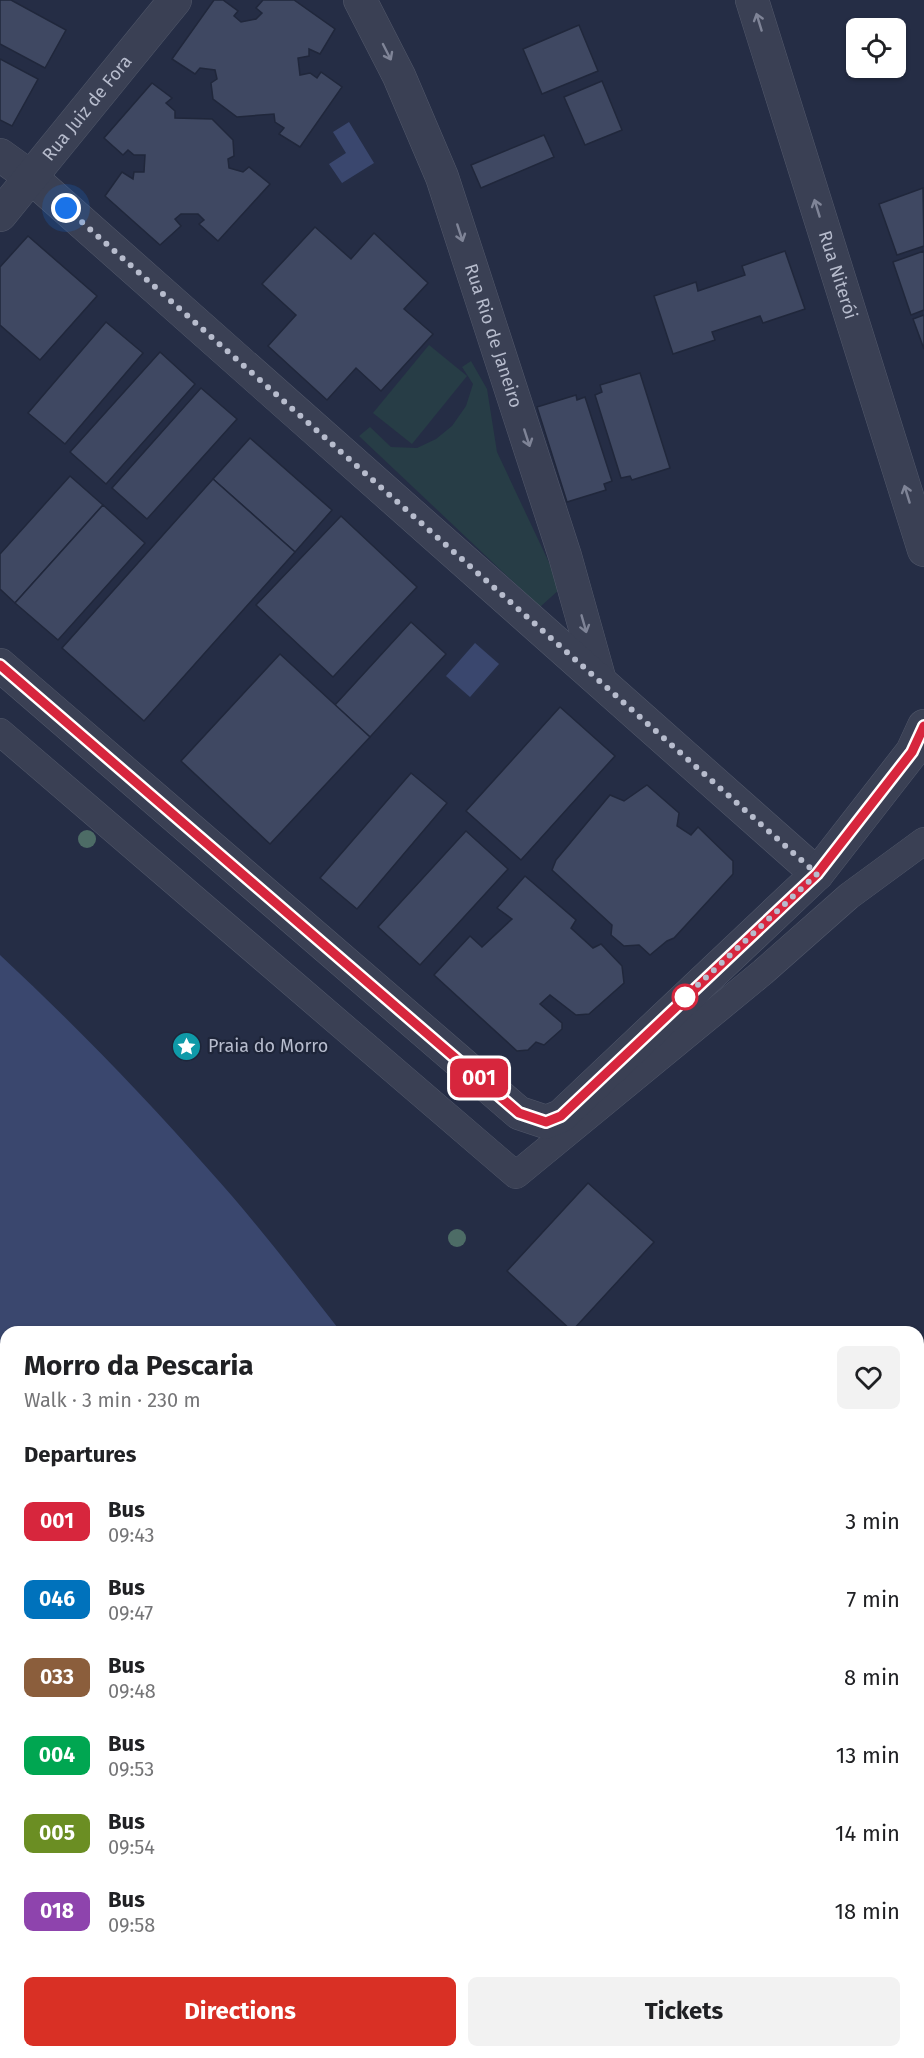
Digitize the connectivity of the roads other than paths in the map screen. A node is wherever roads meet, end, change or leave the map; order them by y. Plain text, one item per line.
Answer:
1 (175, 0) edge
2 (360, 0) edge
3 (752, 0) edge
4 (0, 154) edge
5 (32, 178) junction
6 (0, 215) edge
7 (924, 550) edge
8 (0, 666) edge
9 (600, 681) junction
10 (924, 726) edge
11 (0, 732) edge
12 (924, 841) edge
13 (817, 874) junction

1 - 5 street, Rua Juiz de Fora
2 -> 9 street, Rua Rio de Janeiro
7 -> 3 street, Rua Niterói
4 - 5 street
5 - 6 street, Rua Juiz de Fora
5 - 9 street
8 - 13 street
9 - 13 street
10 - 13 street
11 - 12 street

